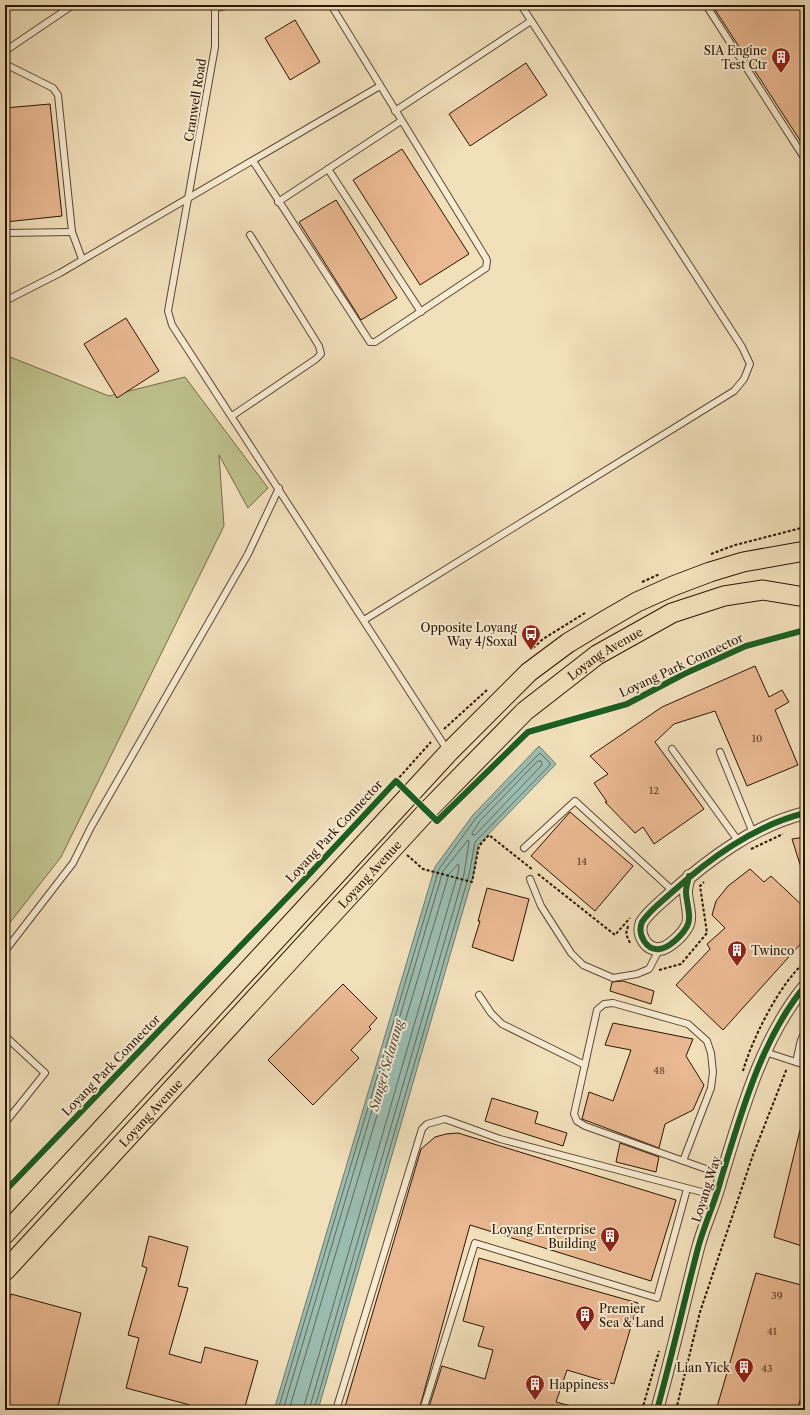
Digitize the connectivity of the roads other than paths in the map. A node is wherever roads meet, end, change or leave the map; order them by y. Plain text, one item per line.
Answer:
1 (73, 5) edge
2 (230, 5) edge
3 (331, 5) edge
4 (521, 5) edge
5 (706, 5) edge
6 (215, 6) edge
7 (531, 21) junction
8 (5, 51) edge
9 (5, 64) edge
10 (380, 86) junction
11 (395, 111) junction
12 (401, 121) junction
13 (805, 159) edge
14 (252, 161) junction
15 (328, 169) junction
16 (189, 198) junction
17 (278, 202) junction
18 (72, 232) junction
19 (5, 233) edge
20 (250, 236) dead end
21 (82, 259) junction
22 (5, 301) edge
23 (421, 312) junction
24 (232, 416) junction
25 (280, 488) junction
26 (805, 551) edge
27 (805, 596) edge
28 (364, 620) junction
29 (672, 749) dead end
30 (449, 752) junction
31 (720, 752) dead end
32 (805, 813) edge
33 (753, 833) junction
34 (739, 842) junction
35 (524, 848) dead end
36 (689, 876) junction
37 (530, 880) dead end
38 (673, 891) junction
39 (659, 950) junction
40 (5, 951) edge
41 (805, 986) edge
42 (480, 995) dead end
43 (805, 1032) edge
44 (6, 1036) edge
45 (765, 1052) junction
46 (793, 1061) junction
47 (586, 1065) junction
48 (805, 1065) edge
49 (5, 1123) edge
50 (683, 1161) junction
51 (723, 1175) junction
52 (688, 1189) junction
53 (717, 1196) junction
54 (5, 1234) edge
55 (5, 1270) edge
56 (336, 1410) edge
57 (423, 1410) edge
58 (657, 1410) edge

1 - 8 lane
2 - 6 lane
3 - 10 lane
4 - 7 lane
5 - 13 lane
6 - 16 lane, Cranwell Road
7 - 11 lane
7 - 28 lane
9 - 18 lane
10 - 11 lane
10 - 14 lane
11 - 12 lane
12 - 15 lane
12 - 23 lane
14 - 16 lane
14 - 17 lane
15 - 17 lane
15 - 23 lane
16 - 21 lane
16 - 24 lane, Cranwell Road
17 - 23 lane
18 - 19 lane
18 - 21 lane
20 - 24 lane
21 - 22 lane
24 - 25 lane, Cranwell Road
25 - 28 lane, Cranwell Road
25 - 40 lane
26 - 30 main road, Loyang Avenue
27 - 55 main road, Loyang Avenue
28 - 30 lane, Cranwell Road
29 - 34 lane
30 - 54 main road, Loyang Avenue
31 - 33 lane
32 - 33 street
33 - 34 street
34 - 36 street
35 - 38 lane
36 - 38 street
36 - 39 street
37 - 39 lane
38 - 39 street
41 - 45 street, Loyang Way
42 - 47 lane
43 - 46 lane
44 - 49 lane
45 - 46 lane
45 - 51 street, Loyang Way
46 - 48 lane
47 - 50 lane
47 - 50 lane
50 - 51 lane
51 - 53 street, Loyang Way
52 - 53 lane
52 - 56 lane
52 - 57 lane
53 - 58 street, Loyang Way

